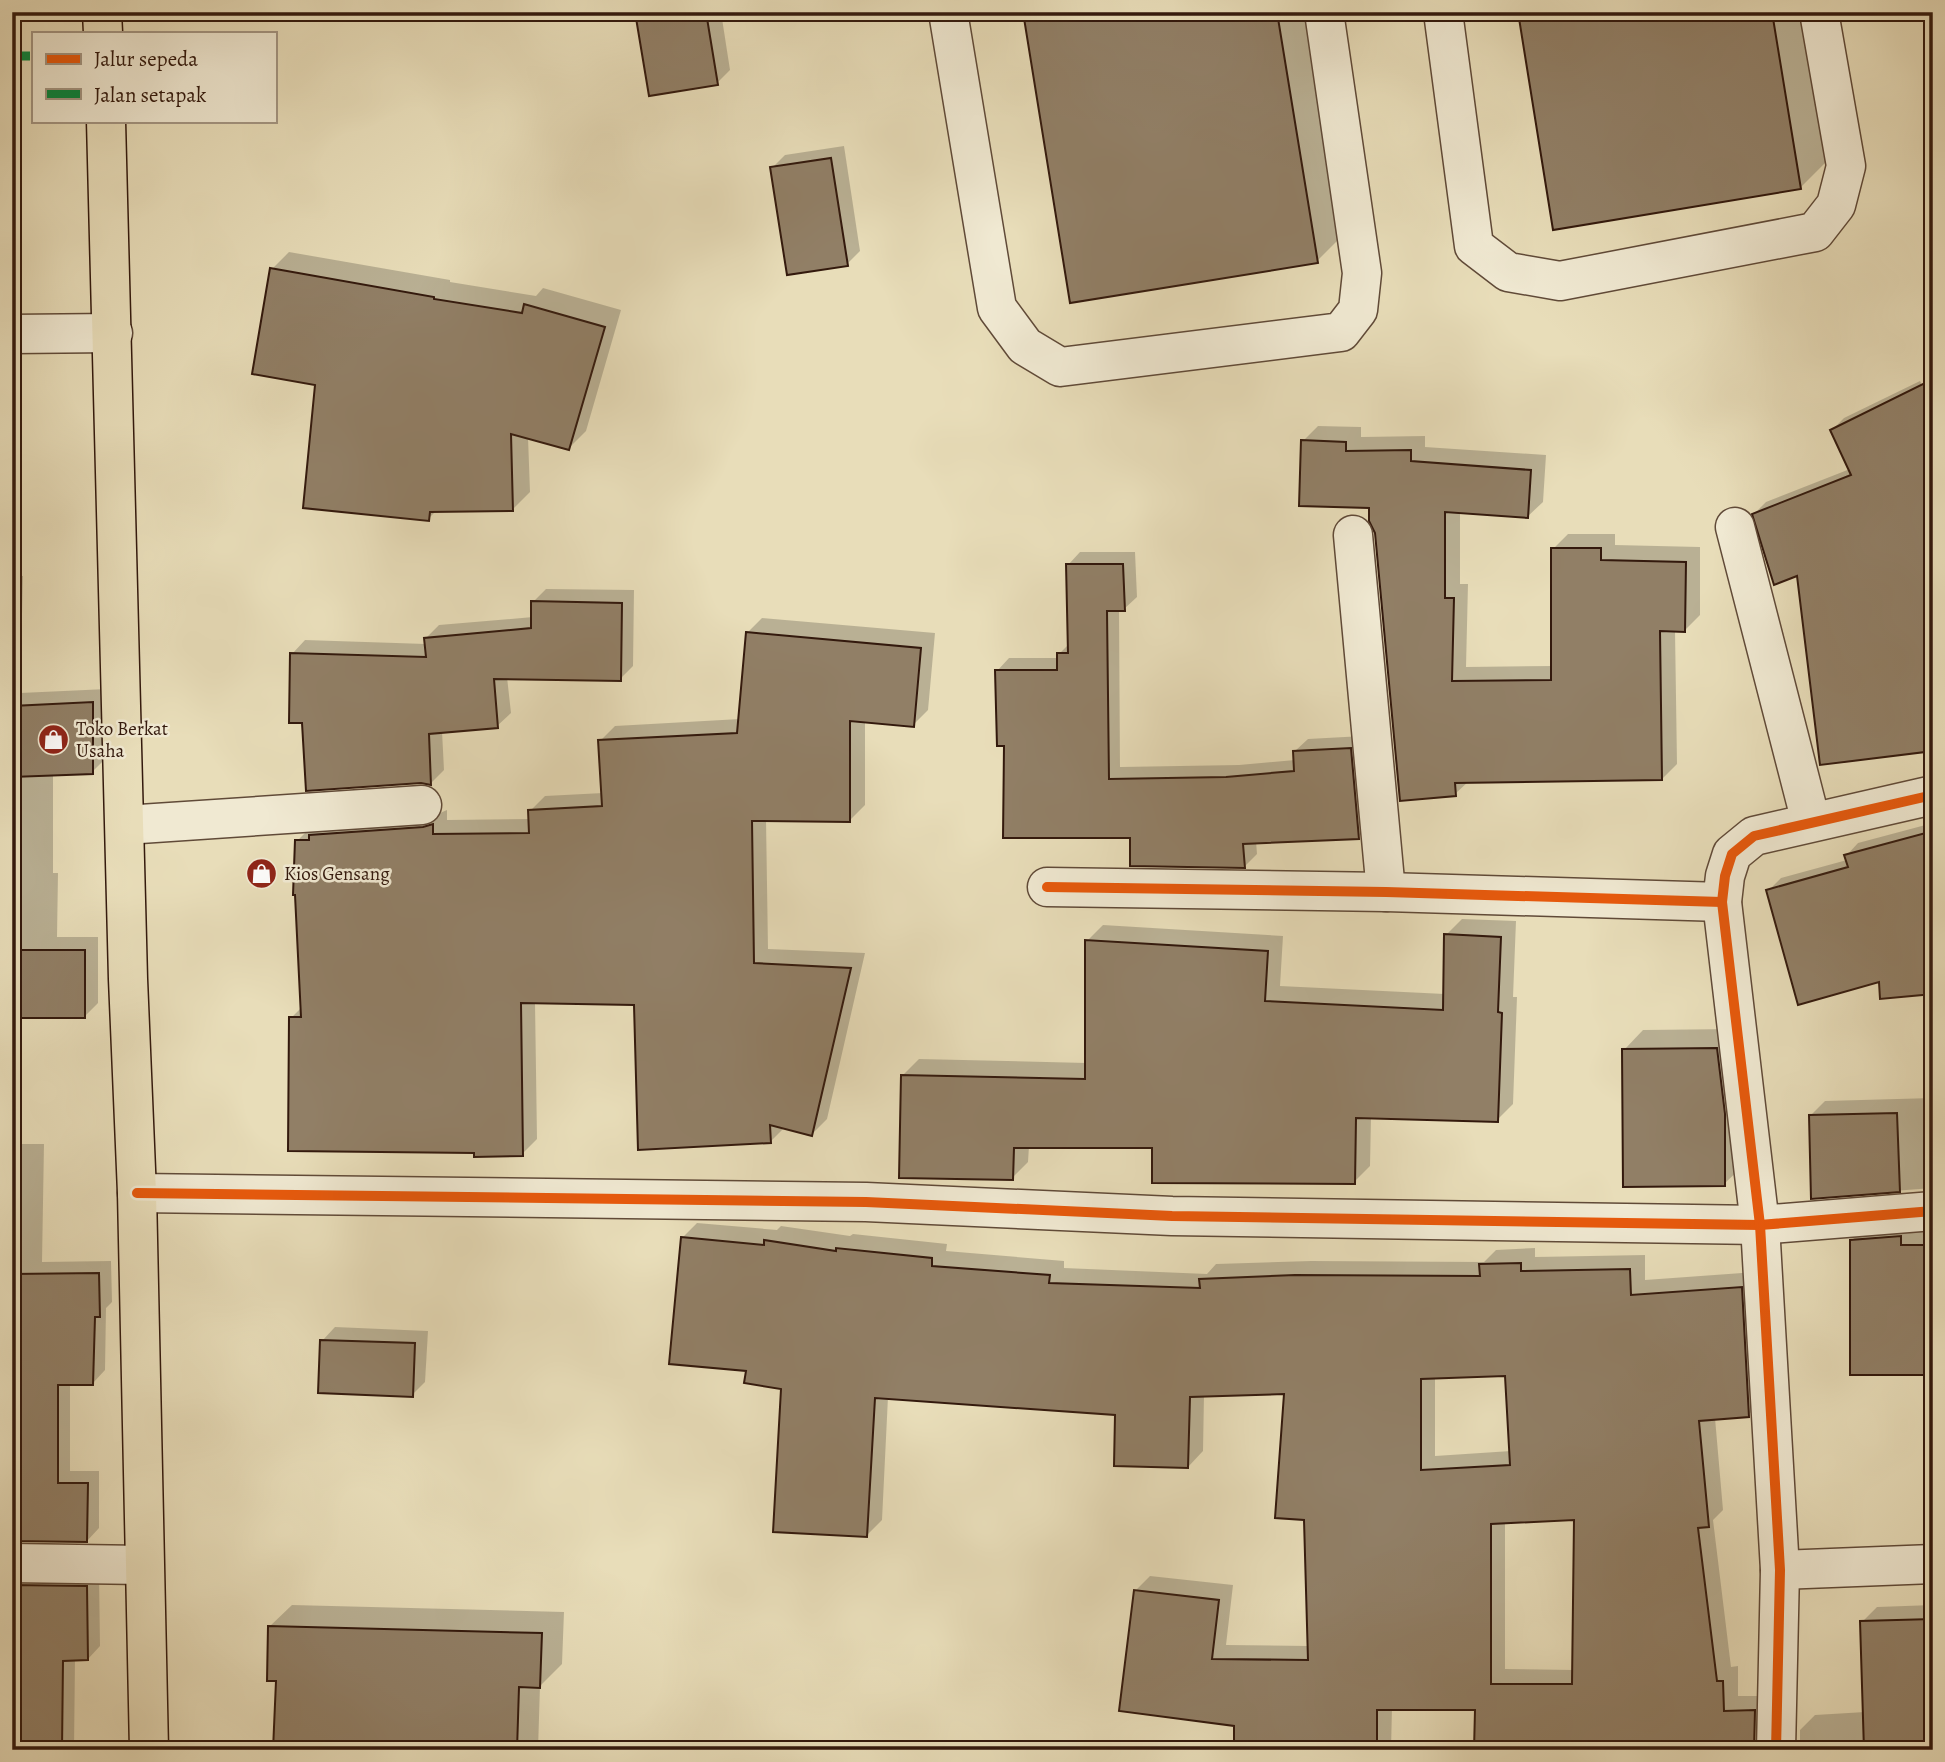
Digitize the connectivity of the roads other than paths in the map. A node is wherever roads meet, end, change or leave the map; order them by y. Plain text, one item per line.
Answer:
1 (102, 12) edge
2 (948, 12) edge
3 (1324, 12) edge
4 (1443, 12) edge
5 (1819, 12) edge
6 (103, 32) edge
7 (106, 122) edge
8 (113, 333) junction
9 (12, 334) edge
10 (1735, 527) dead end
11 (1353, 535) dead end
12 (1933, 794) edge
13 (422, 805) dead end
14 (1811, 822) junction
15 (125, 825) junction
16 (1047, 887) dead end
17 (1386, 892) junction
18 (1722, 902) junction
19 (137, 1193) junction
20 (1933, 1211) edge
21 (1760, 1225) junction
22 (12, 1563) edge
23 (1933, 1564) edge
24 (143, 1565) junction
25 (1780, 1570) junction
26 (149, 1750) edge
27 (1776, 1750) edge

1 - 6 highway
2 - 3 street
4 - 5 street
7 - 8 highway
8 - 9 street
8 - 15 highway
10 - 14 street
11 - 17 street
12 - 14 street
13 - 15 street
14 - 18 street
15 - 19 highway
16 - 17 street
17 - 18 street
18 - 21 street
19 - 21 street
19 - 24 highway
20 - 21 street
21 - 25 street
22 - 24 street
23 - 25 street
24 - 26 highway
25 - 27 street

